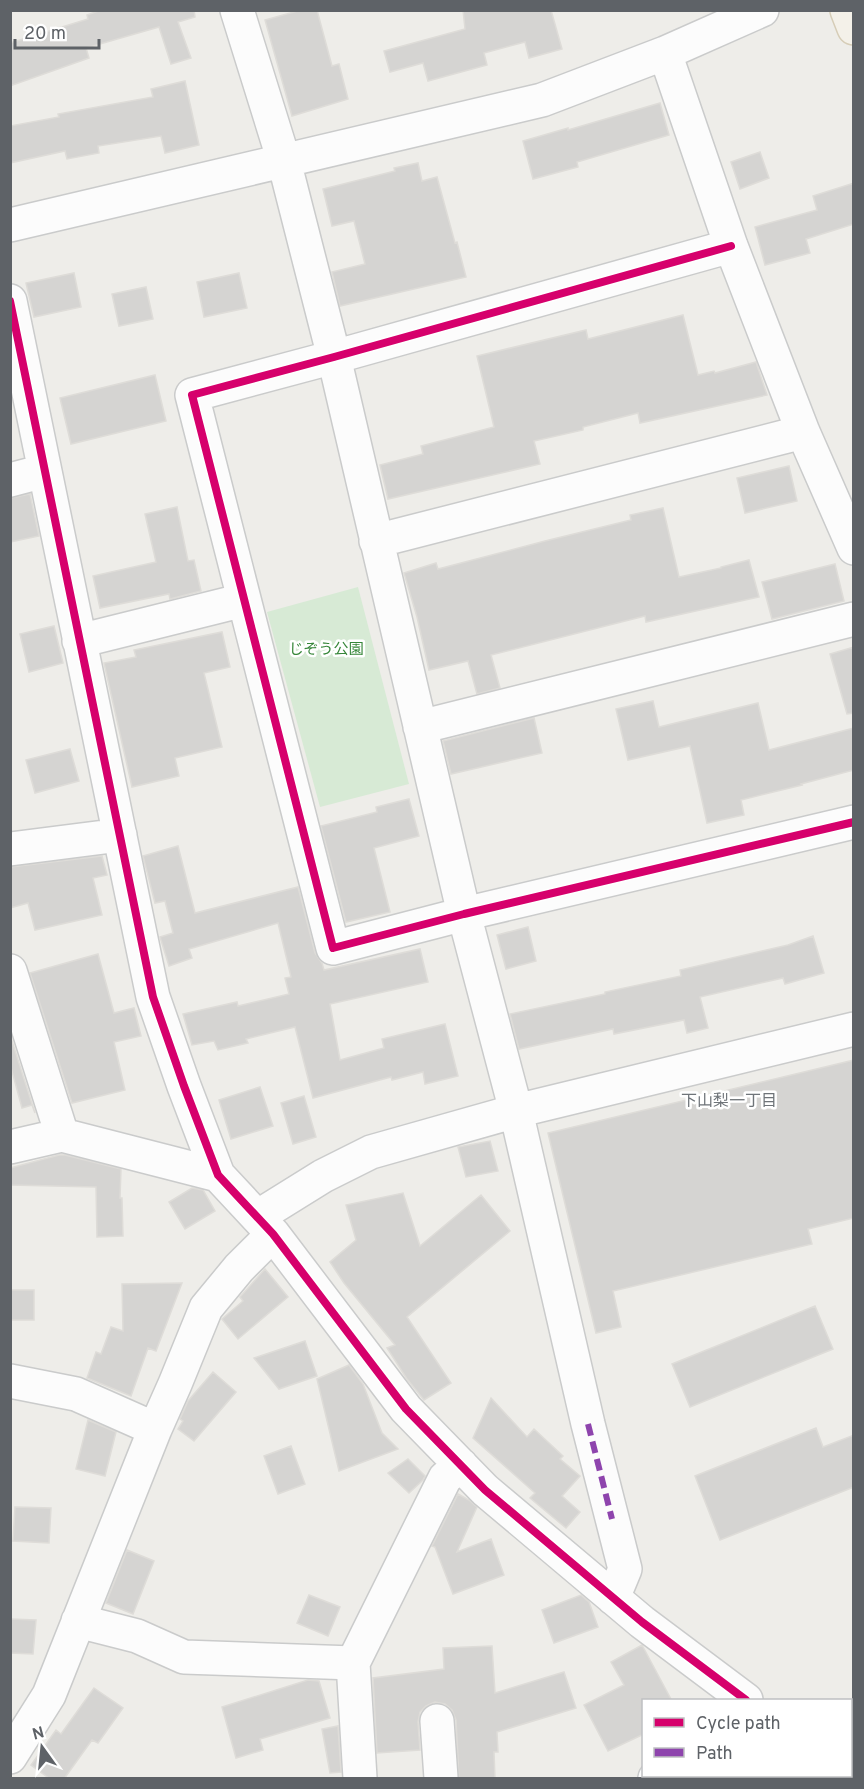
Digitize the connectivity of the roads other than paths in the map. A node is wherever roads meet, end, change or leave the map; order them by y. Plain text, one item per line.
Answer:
1 (237, 10) edge
2 (762, 10) edge
3 (847, 10) edge
4 (854, 28) edge
5 (665, 53) junction
6 (284, 161) junction
7 (10, 225) edge
8 (730, 246) junction
9 (10, 301) edge
10 (334, 357) junction
11 (803, 432) junction
12 (44, 471) junction
13 (10, 480) edge
14 (376, 541) junction
15 (854, 548) edge
16 (244, 600) junction
17 (854, 619) edge
18 (80, 640) junction
19 (420, 727) junction
20 (854, 822) edge
21 (120, 835) junction
22 (10, 849) edge
23 (464, 914) junction
24 (10, 971) edge
25 (854, 1029) edge
26 (516, 1111) junction
27 (62, 1135) junction
28 (10, 1147) edge
29 (218, 1175) junction
30 (265, 1226) junction
31 (10, 1381) edge
32 (155, 1429) junction
33 (461, 1465) junction
34 (613, 1598) junction
35 (78, 1621) junction
36 (353, 1663) junction
37 (743, 1699) edge
38 (437, 1721) dead end
39 (10, 1757) edge
40 (10, 1773) edge
41 (18, 1779) edge
42 (360, 1779) edge
43 (441, 1779) edge

1 - 6 street
2 - 5 street
3 - 4 main road
5 - 6 street
5 - 8 street
6 - 7 street
6 - 10 street
8 - 10 street
8 - 11 street
9 - 12 street
10 - 14 street
10 - 16 street
11 - 14 street
11 - 15 street
12 - 13 street
12 - 18 street
14 - 19 street
16 - 18 street
16 - 23 street
17 - 19 street
18 - 21 street
19 - 23 street
20 - 23 street
21 - 22 street
21 - 29 street
23 - 26 street
24 - 27 street
25 - 26 street
26 - 30 street
26 - 34 street
27 - 28 street
27 - 29 street
29 - 30 street
30 - 32 street
30 - 33 street
31 - 32 street
32 - 35 street
33 - 34 street
33 - 36 street
34 - 37 street
35 - 36 street
35 - 39 street
36 - 42 street
38 - 43 street
40 - 41 street

